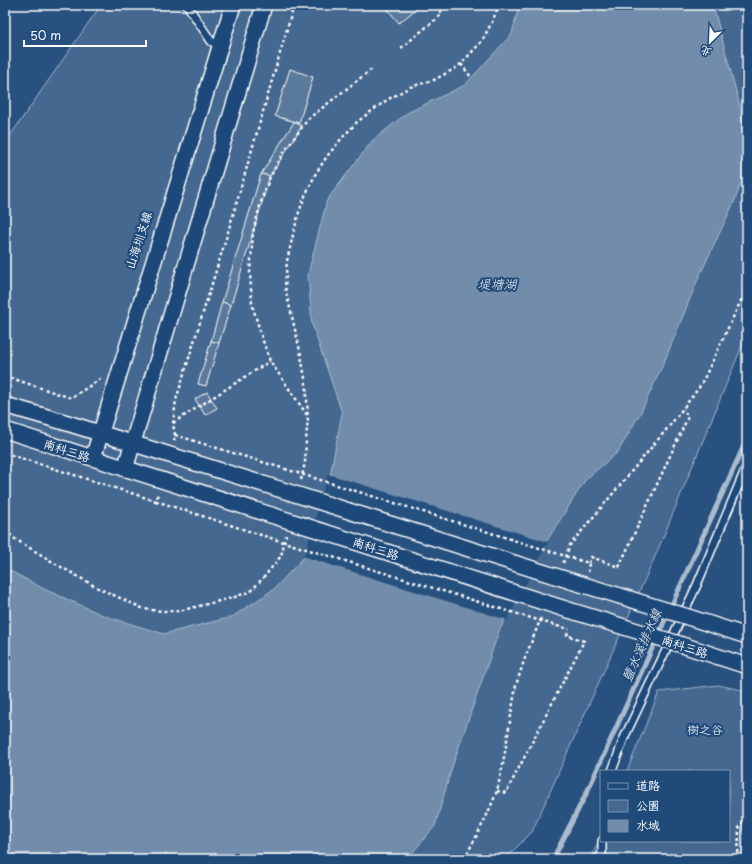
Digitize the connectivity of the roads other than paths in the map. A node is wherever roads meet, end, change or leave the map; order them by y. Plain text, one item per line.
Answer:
1 (187, 5) edge
2 (233, 5) edge
3 (264, 5) edge
4 (220, 48) junction
5 (5, 406) edge
6 (5, 430) edge
7 (101, 434) junction
8 (132, 444) junction
9 (94, 458) junction
10 (747, 465) edge
11 (125, 469) junction
12 (747, 636) edge
13 (747, 666) edge
14 (612, 770) edge
15 (602, 842) edge
16 (597, 859) edge

1 - 4 lane
2 - 4 street
3 - 8 street
4 - 7 street
5 - 7 street, 南科三路
6 - 9 street, 南科三路
7 - 8 street, 南科三路
7 - 9 street
8 - 11 street
8 - 12 street, 南科三路, bridge
9 - 11 street, 南科三路
10 - 14 lane
11 - 13 street, 南科三路, bridge
15 - 16 lane

